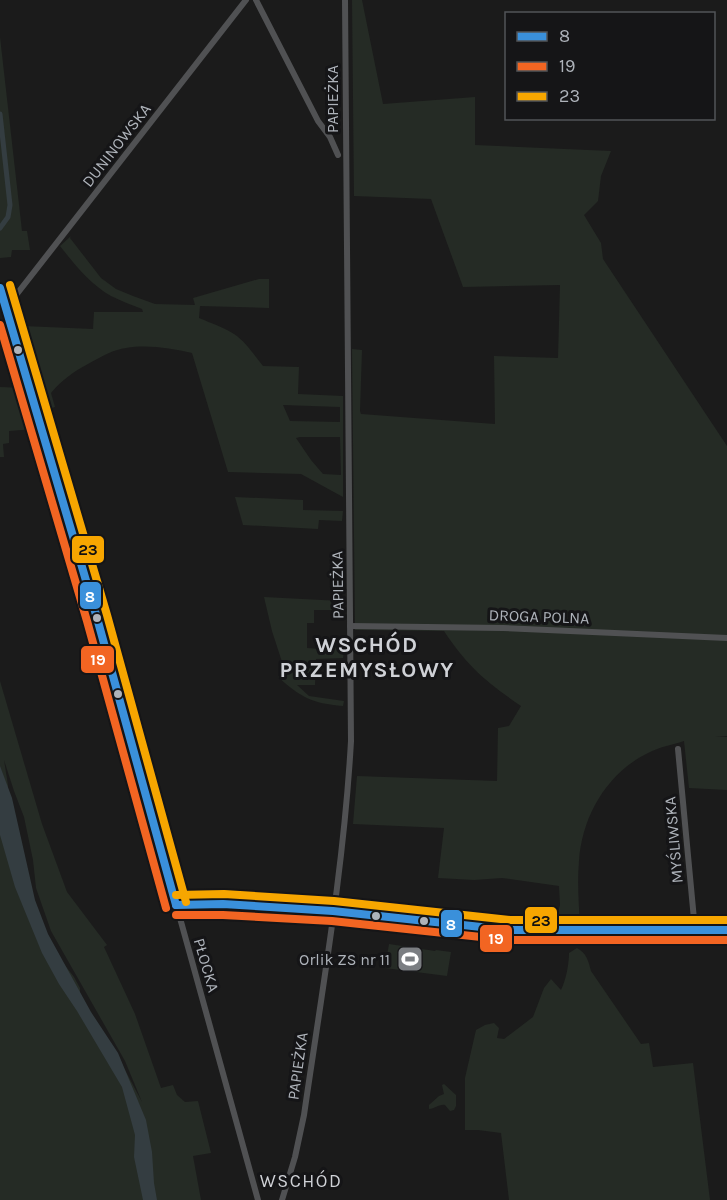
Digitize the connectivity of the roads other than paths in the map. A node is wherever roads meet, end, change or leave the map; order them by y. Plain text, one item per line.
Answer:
1 (345, 0) edge
2 (245, 2) edge
3 (258, 3) edge
4 (338, 155) dead end
5 (0, 288) edge
6 (5, 304) junction
7 (350, 626) junction
8 (727, 639) edge
9 (678, 749) dead end
10 (176, 905) junction
11 (333, 911) junction
12 (695, 930) junction
13 (727, 930) edge
14 (258, 1200) edge
15 (282, 1200) edge

1 - 7 street, PAPIEŻKA
2 - 3 street
2 - 6 street, DUNINOWSKA
3 - 4 street, PAPIEŻKA
5 - 6 street, PŁOCKA
6 - 10 street, PŁOCKA
7 - 8 street, DROGA POLNA
7 - 11 street, PAPIEŻKA
9 - 12 street, MYŚLIWSKA
10 - 11 street
10 - 14 street, PŁOCKA
11 - 12 street
11 - 15 street, PAPIEŻKA
12 - 13 street

